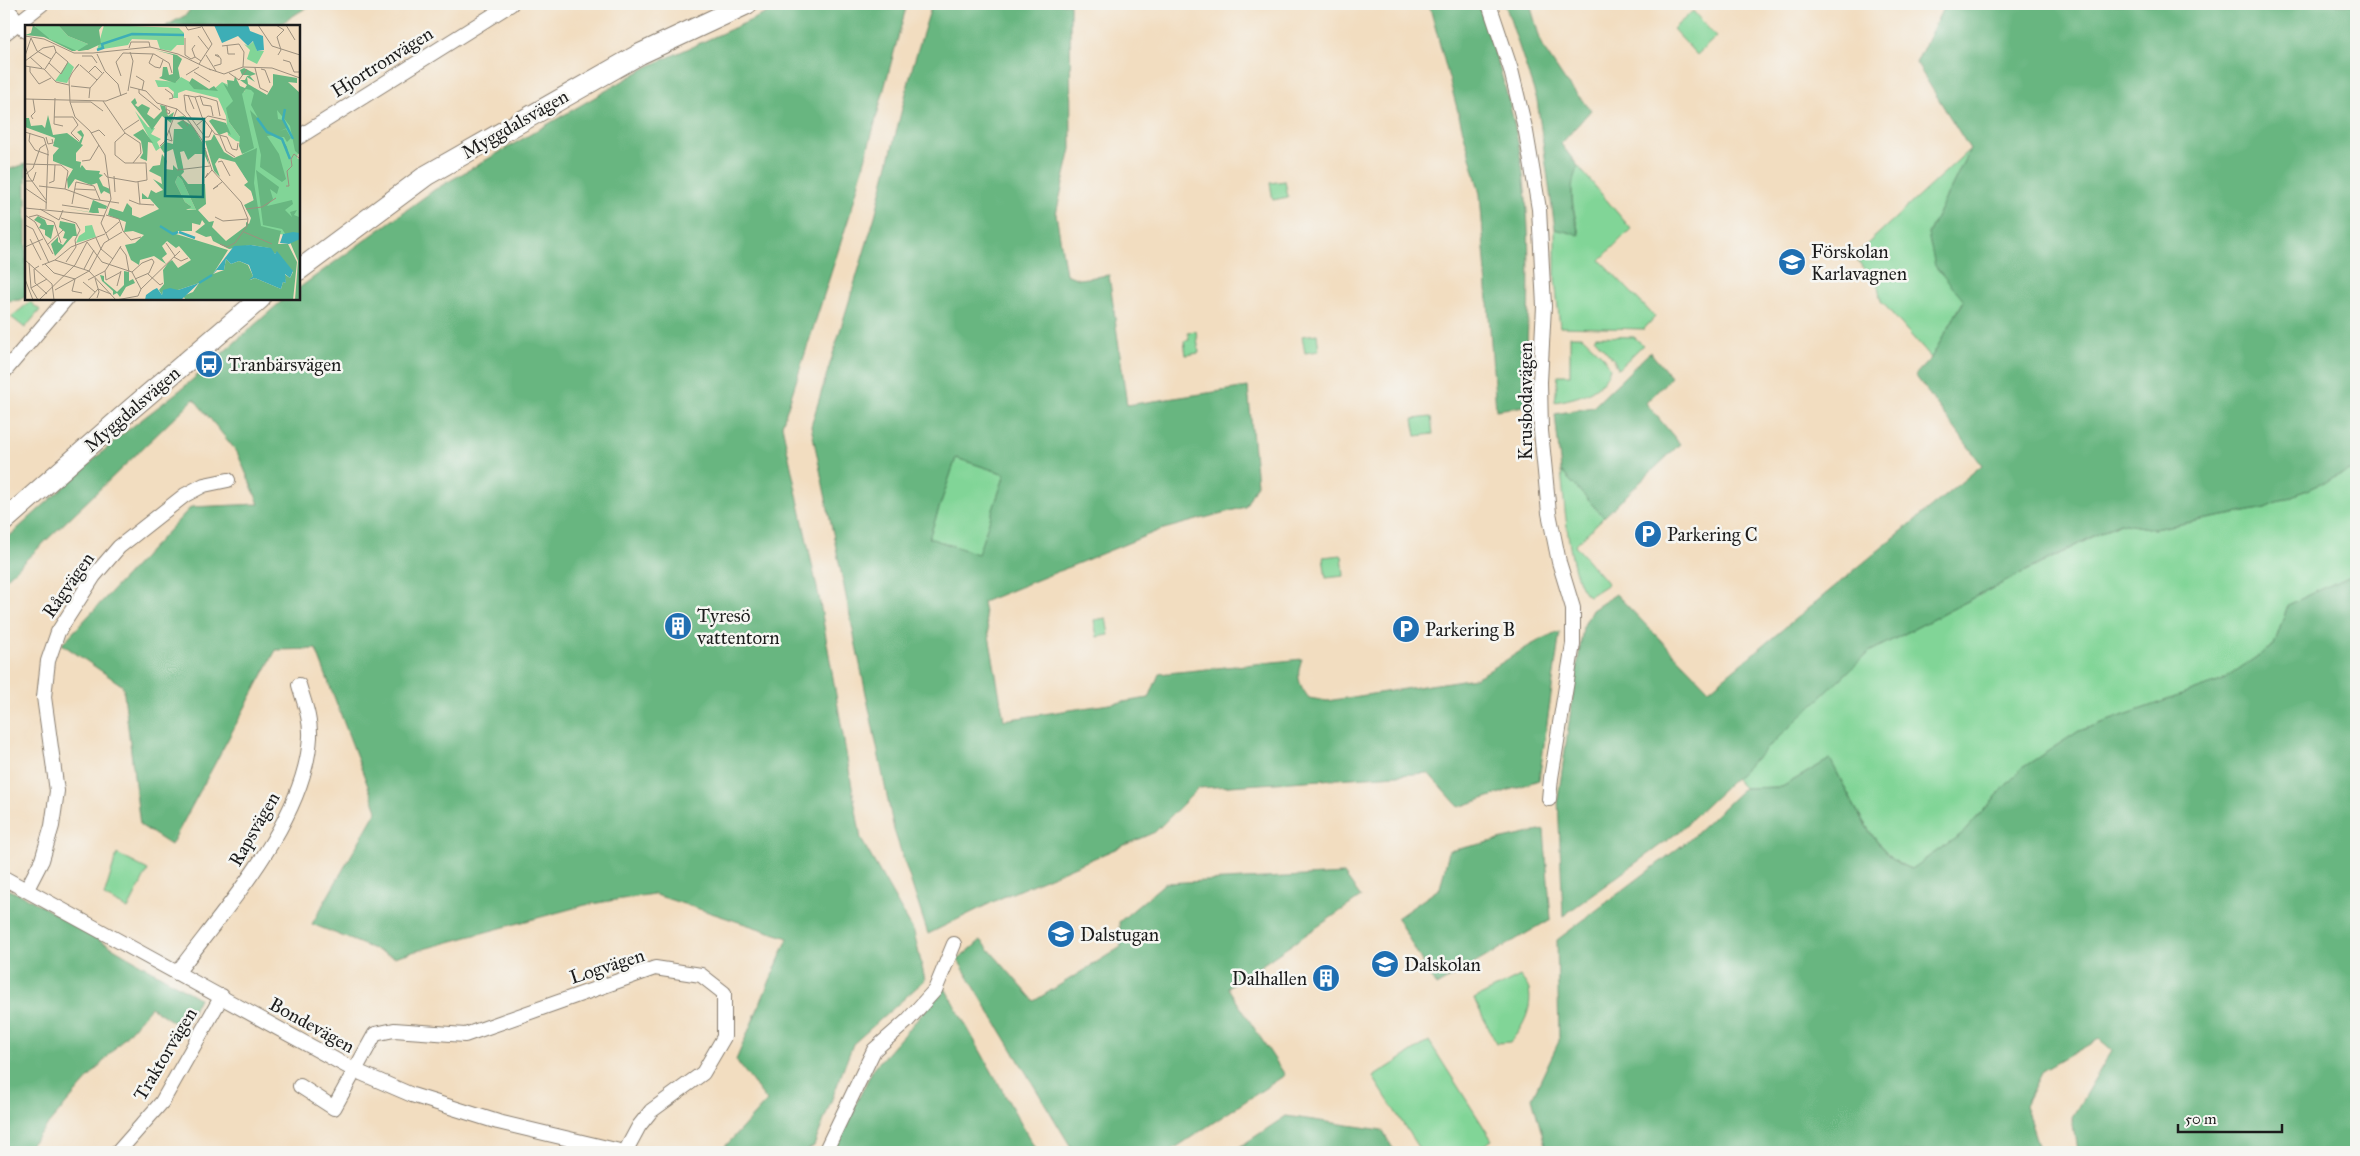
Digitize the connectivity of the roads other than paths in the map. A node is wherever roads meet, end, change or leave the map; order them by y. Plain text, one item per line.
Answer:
1 (42, 4) edge
2 (511, 4) edge
3 (747, 4) edge
4 (1489, 4) edge
5 (4, 5) edge
6 (22, 27) edge
7 (4, 34) edge
8 (300, 136) edge
9 (300, 269) edge
10 (65, 300) edge
11 (250, 302) edge
12 (4, 372) edge
13 (228, 480) dead end
14 (4, 521) edge
15 (298, 685) dead end
16 (1550, 799) dead end
17 (4, 878) edge
18 (27, 889) junction
19 (954, 944) dead end
20 (177, 973) junction
21 (222, 996) junction
22 (354, 1070) junction
23 (300, 1086) dead end
24 (118, 1152) edge
25 (625, 1152) edge
26 (825, 1152) edge

1 - 6 street
2 - 8 street, Hjortronvägen
3 - 9 street, Myggdalsvägen
4 - 16 street, Krusbodavägen
5 - 6 street
6 - 7 street
10 - 12 street
11 - 14 street, Myggdalsvägen
13 - 18 street, Rågvägen
15 - 20 street, Rapsvägen
17 - 18 street, Bondevägen
18 - 20 street, Bondevägen
19 - 26 street
20 - 21 street, Bondevägen
21 - 22 street, Bondevägen
21 - 24 street, Traktorvägen
22 - 23 street
22 - 25 street, Bondevägen
22 - 25 street, Logvägen

